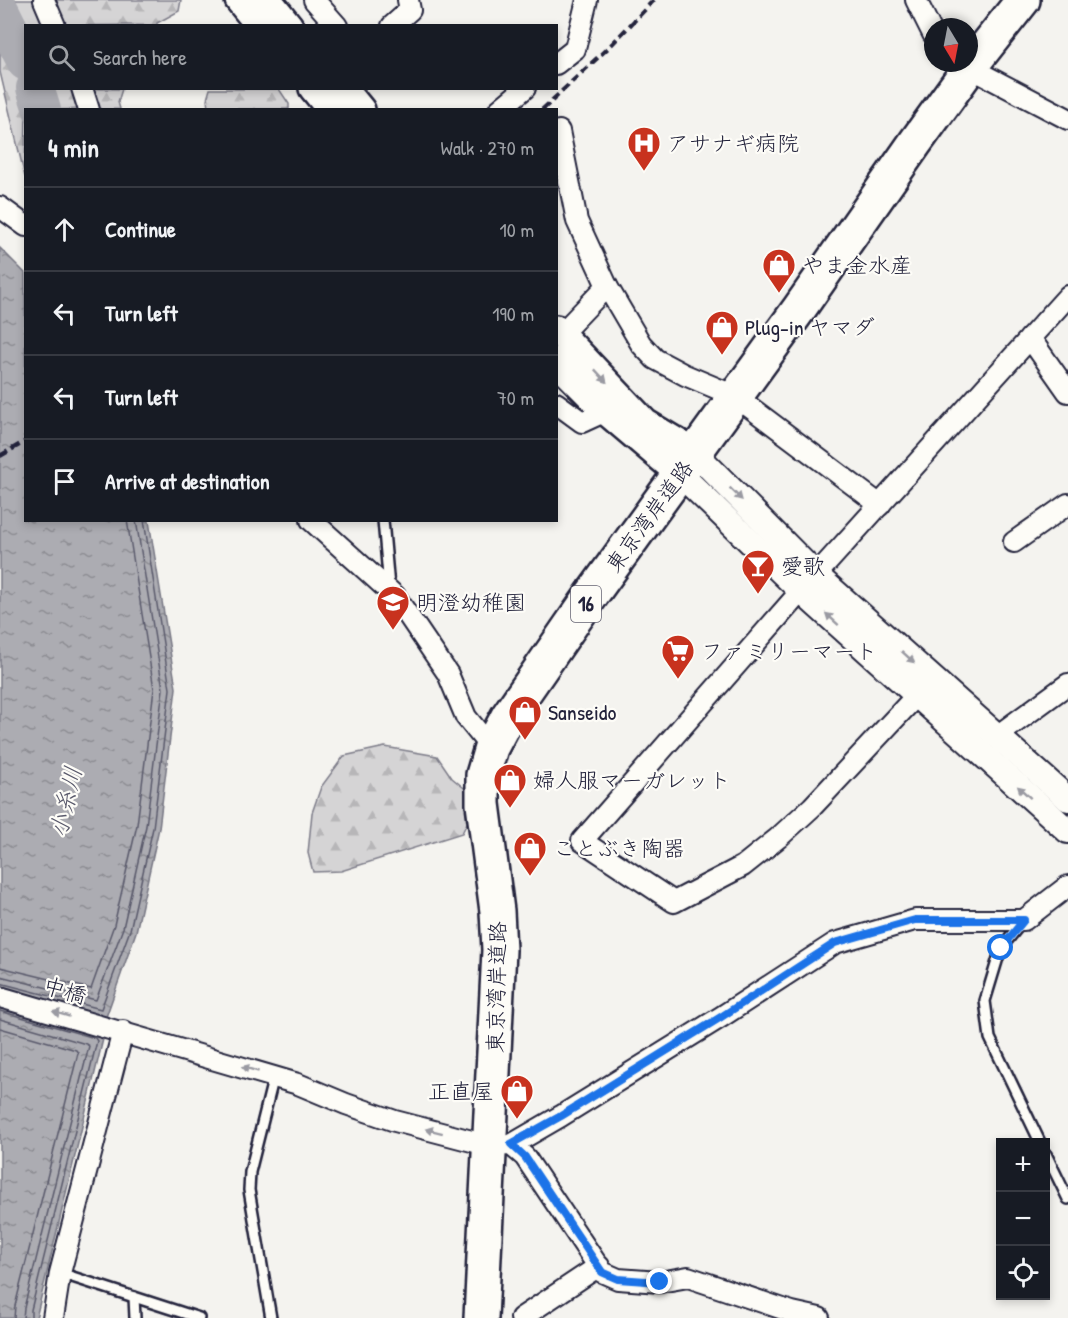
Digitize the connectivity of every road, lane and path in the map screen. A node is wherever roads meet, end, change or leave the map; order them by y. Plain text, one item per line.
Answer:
1 (44, 0) edge
2 (239, 0) edge
3 (268, 0) edge
4 (314, 0) edge
5 (408, 0) edge
6 (587, 0) edge
7 (916, 0) edge
8 (1023, 0) edge
9 (925, 18) edge
10 (54, 24) edge
11 (258, 24) edge
12 (288, 24) edge
13 (335, 24) edge
14 (394, 24) edge
15 (978, 50) edge
16 (558, 62) edge
17 (960, 72) edge
18 (978, 72) edge
19 (83, 90) edge
20 (316, 90) edge
21 (345, 90) edge
22 (523, 90) edge
23 (88, 108) edge
24 (329, 108) edge
25 (359, 108) edge
26 (501, 108) edge
27 (1068, 119) edge
28 (558, 131) edge
29 (0, 207) edge
30 (24, 225) edge
31 (607, 286) junction
32 (1068, 296) edge
33 (559, 331) edge
34 (1030, 338) junction
35 (558, 363) edge
36 (1068, 392) edge
37 (735, 396) junction
38 (558, 404) edge
39 (606, 411) junction
40 (687, 463) junction
41 (1068, 504) edge
42 (880, 505) junction
43 (312, 522) edge
44 (383, 522) edge
45 (1014, 542) dead end
46 (809, 583) junction
47 (389, 591) junction
48 (1068, 684) edge
49 (917, 695) junction
50 (997, 736) junction
51 (490, 748) junction
52 (1068, 799) edge
53 (1068, 831) edge
54 (1068, 886) edge
55 (1024, 920) junction
56 (0, 997) edge
57 (120, 1031) junction
58 (274, 1076) junction
59 (1038, 1138) edge
60 (501, 1145) junction
61 (1050, 1162) edge
62 (1068, 1199) edge
63 (599, 1266) junction
64 (60, 1273) junction
65 (134, 1297) junction
66 (53, 1318) edge
67 (135, 1318) edge
68 (199, 1318) edge
69 (271, 1318) edge
70 (481, 1318) edge
71 (521, 1318) edge
72 (819, 1318) edge

1 - 10 street
2 - 11 main road
3 - 12 main road
4 - 13 street
5 - 14 street
6 - 16 street
7 - 9 street
8 - 15 highway, 東京湾岸道路 / 16
17 - 37 highway, 東京湾岸道路 / 16
18 - 27 street
19 - 23 street
20 - 24 main road
21 - 25 main road
22 - 26 street
28 - 31 street
29 - 30 street
31 - 33 street
31 - 37 street
32 - 34 street
33 -> 40 main road
34 - 36 street
34 - 42 street
35 - 39 main road
37 - 40 highway, 東京湾岸道路 / 16
37 - 42 street
38 - 39 street
39 - 40 main road
40 - 46 street
40 - 51 highway, 東京湾岸道路 / 16
41 - 45 street
42 - 46 street
43 - 47 street
44 - 47 lane
49 -> 46 street
46 - 49 street
46 -> 50 street
47 - 51 street
48 - 50 street
53 -> 49 street
50 - 52 street
51 - 60 highway, 東京湾岸道路 / 16
54 - 55 street
55 - 59 lane
55 - 60 street
57 -> 56 street, 中橋
58 -> 57 street, 中橋
57 - 64 street
60 -> 58 street, 中橋
58 - 69 lane
60 - 63 street
60 - 70 highway, 東京湾岸道路 / 16
61 - 62 lane
63 - 71 street
63 - 72 street
64 - 65 lane
64 - 66 street
65 - 67 lane
65 - 68 lane

